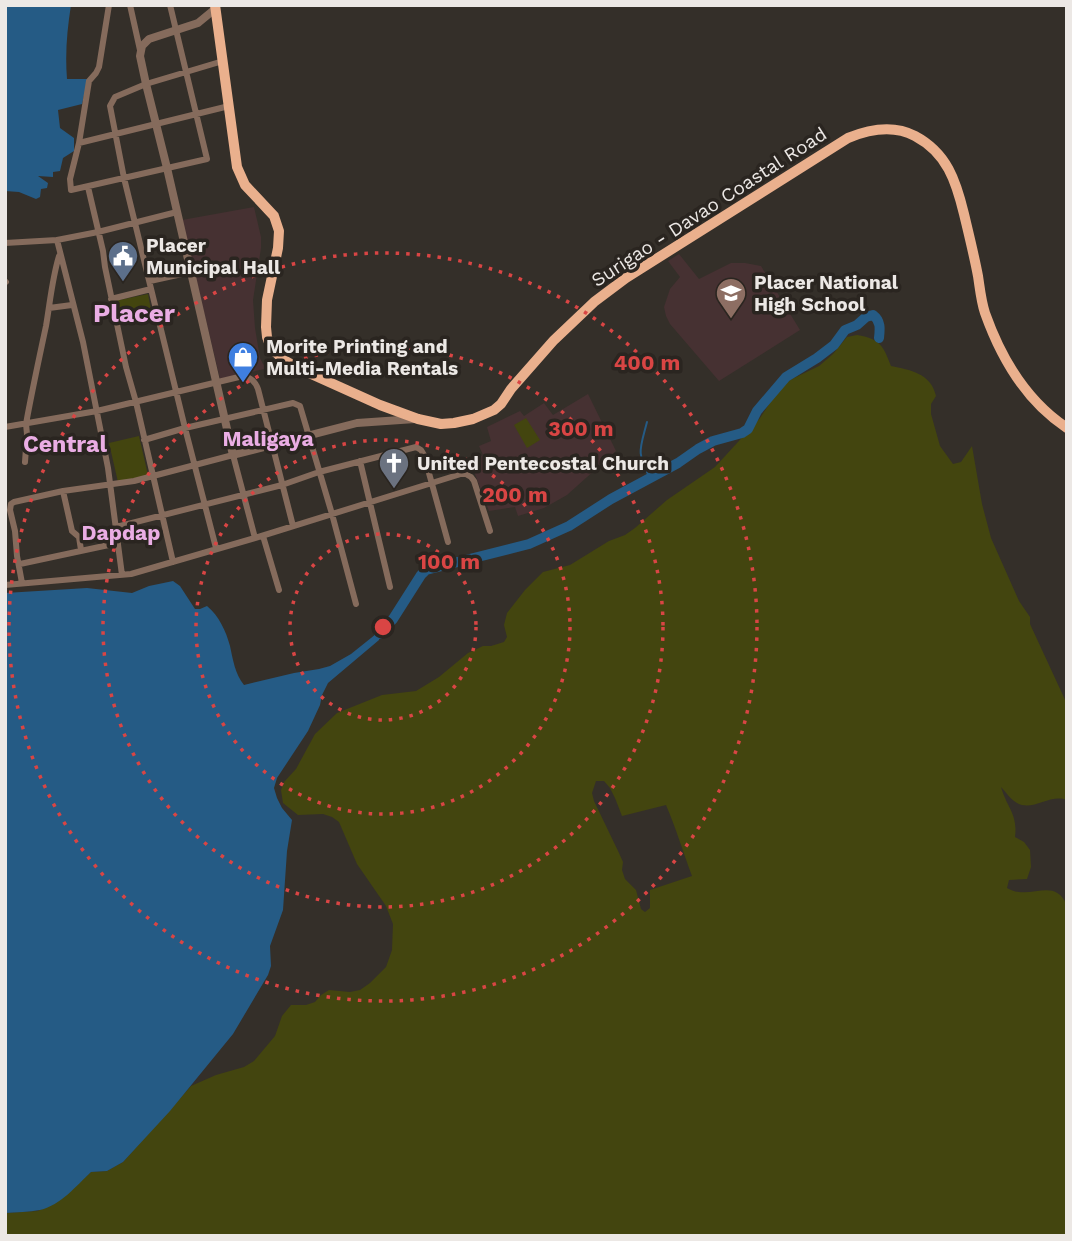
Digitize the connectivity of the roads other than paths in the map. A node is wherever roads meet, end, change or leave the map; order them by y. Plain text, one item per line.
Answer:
1 (109, 5) edge
2 (130, 5) edge
3 (170, 5) edge
4 (215, 7) edge
5 (176, 30) junction
6 (141, 50) junction
7 (223, 61) junction
8 (187, 72) junction
9 (146, 84) junction
10 (229, 106) junction
11 (196, 115) junction
12 (156, 125) junction
13 (115, 135) junction
14 (79, 143) junction
15 (167, 168) junction
16 (124, 178) junction
17 (88, 187) junction
18 (177, 212) junction
19 (135, 223) junction
20 (99, 232) junction
21 (57, 240) junction
22 (5, 243) edge
23 (60, 254) junction
24 (191, 272) junction
25 (150, 281) junction
26 (151, 289) junction
27 (111, 299) junction
28 (72, 305) junction
29 (49, 308) junction
30 (217, 382) junction
31 (176, 391) junction
32 (136, 402) junction
33 (263, 410) junction
34 (97, 411) junction
35 (418, 419) junction
36 (225, 420) junction
37 (26, 424) junction
38 (5, 427) edge
39 (184, 428) junction
40 (1067, 428) edge
41 (308, 435) junction
42 (144, 440) junction
43 (272, 444) junction
44 (233, 455) junction
45 (360, 461) junction
46 (25, 462) dead end
47 (195, 466) junction
48 (319, 472) junction
49 (154, 476) junction
50 (431, 483) junction
51 (109, 485) junction
52 (282, 485) junction
53 (63, 491) junction
54 (243, 494) junction
55 (370, 502) junction
56 (204, 505) junction
57 (332, 514) junction
58 (163, 516) junction
59 (293, 526) junction
60 (116, 527) junction
61 (490, 531) dead end
62 (263, 536) junction
63 (256, 538) junction
64 (448, 542) dead end
65 (118, 543) junction
66 (216, 548) junction
67 (81, 551) junction
68 (173, 562) junction
69 (20, 564) junction
70 (122, 575) junction
71 (22, 583) junction
72 (5, 585) edge
73 (390, 587) dead end
74 (279, 590) dead end
75 (356, 604) dead end

1 - 14 street
2 - 6 street
3 - 5 street
4 - 5 street
4 - 7 highway, Surigao - Davao Coastal Road
5 - 6 street
5 - 8 street
6 - 9 street
7 - 8 street
7 - 10 highway, Surigao - Davao Coastal Road
8 - 9 street
8 - 11 street
9 - 12 street
9 - 13 street
10 - 11 street
10 - 35 highway, Surigao - Davao Coastal Road
11 - 12 street
11 - 15 street
12 - 13 street
12 - 15 street
13 - 14 street
13 - 16 street
14 - 17 street
15 - 16 street
15 - 18 street
16 - 17 street
16 - 19 street
17 - 20 street
18 - 19 street
18 - 24 street
19 - 20 street
19 - 25 street
20 - 21 street
20 - 27 street
21 - 22 street
21 - 23 street
23 - 28 street
23 - 29 street
24 - 25 street
24 - 30 street
25 - 26 street
26 - 27 street
26 - 31 street
27 - 32 street
28 - 29 street
28 - 34 street
29 - 37 street
30 - 31 street
30 - 33 street
30 - 36 street
31 - 32 street
31 - 39 street
32 - 34 street
32 - 42 street
33 - 36 street
33 - 41 street
33 - 43 street
34 - 37 street
34 - 51 street
35 - 40 highway, Surigao - Davao Coastal Road
35 - 41 street
36 - 39 street
36 - 44 street
37 - 38 street
37 - 46 street
39 - 42 street
39 - 47 street
41 - 43 street
41 - 48 street
42 - 49 street
43 - 44 street
43 - 52 street
44 - 47 street
44 - 54 street
45 - 48 street
45 - 50 street
45 - 55 street
47 - 49 street
47 - 56 street
48 - 52 street
48 - 57 street
49 - 51 street
49 - 58 street
50 - 55 street
50 - 61 street
50 - 64 street
51 - 53 street
51 - 60 street
52 - 54 street
52 - 59 street
53 - 67 street
53 - 69 street
54 - 56 street
54 - 63 street
55 - 57 street
55 - 73 street
56 - 58 street
56 - 66 street
57 - 59 street
57 - 75 street
58 - 60 street
58 - 68 street
59 - 62 street
60 - 65 street
62 - 63 street
62 - 74 street
63 - 66 street
65 - 67 street
65 - 70 street
66 - 68 street
67 - 69 street
68 - 70 street
69 - 71 street
70 - 71 street
71 - 72 street

